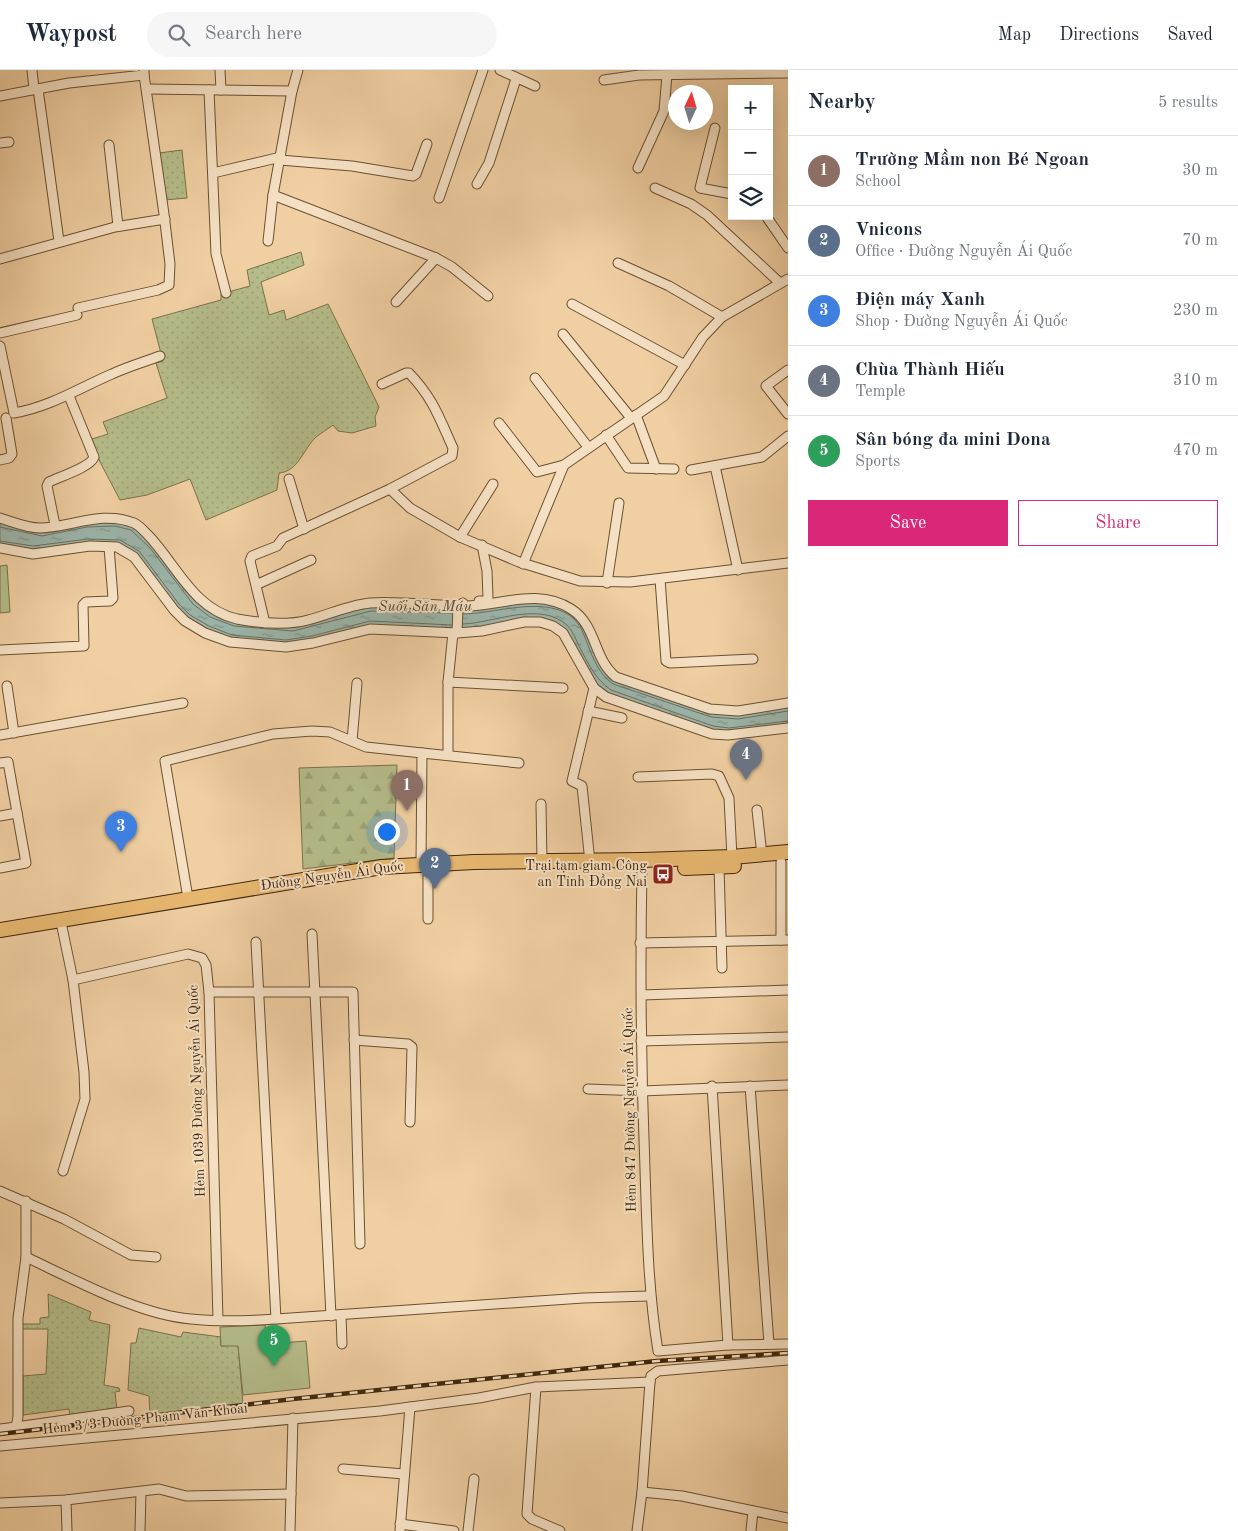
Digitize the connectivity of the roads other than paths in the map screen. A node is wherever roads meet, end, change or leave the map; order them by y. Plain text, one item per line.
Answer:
1 (32, 70) edge
2 (220, 70) edge
3 (298, 70) edge
4 (483, 70) edge
5 (500, 70) edge
6 (144, 72) edge
7 (639, 72) edge
8 (788, 73) edge
9 (668, 75) junction
10 (516, 78) junction
11 (604, 80) dead end
12 (535, 86) dead end
13 (36, 89) junction
14 (147, 89) junction
15 (210, 90) junction
16 (221, 90) junction
17 (292, 91) junction
18 (0, 96) edge
19 (715, 128) dead end
20 (428, 144) dead end
21 (109, 145) dead end
22 (281, 158) junction
23 (638, 168) dead end
24 (213, 173) junction
25 (477, 184) dead end
26 (655, 188) dead end
27 (728, 193) edge
28 (273, 195) junction
29 (439, 198) dead end
30 (165, 218) junction
31 (769, 220) edge
32 (118, 226) junction
33 (59, 241) junction
34 (268, 241) dead end
35 (788, 248) edge
36 (436, 258) junction
37 (0, 259) edge
38 (618, 263) dead end
39 (784, 281) edge
40 (226, 293) dead end
41 (488, 296) dead end
42 (396, 302) dead end
43 (572, 304) dead end
44 (722, 317) junction
45 (0, 332) edge
46 (563, 334) dead end
47 (0, 346) edge
48 (160, 356) dead end
49 (685, 365) junction
50 (788, 370) edge
51 (535, 378) dead end
52 (382, 384) dead end
53 (69, 396) junction
54 (788, 414) edge
55 (7, 417) edge
56 (633, 417) junction
57 (499, 423) dead end
58 (606, 435) junction
59 (788, 436) edge
60 (588, 448) junction
61 (0, 460) edge
62 (564, 465) junction
63 (715, 466) junction
64 (656, 469) junction
65 (674, 469) dead end
66 (691, 470) dead end
67 (289, 479) dead end
68 (493, 484) dead end
69 (390, 489) junction
70 (620, 503) dead end
71 (0, 518) edge
72 (54, 525) junction
73 (304, 529) junction
74 (460, 537) junction
75 (482, 545) junction
76 (109, 547) junction
77 (0, 548) edge
78 (311, 560) dead end
79 (788, 563) edge
80 (523, 564) junction
81 (738, 570) junction
82 (660, 579) junction
83 (607, 583) junction
84 (258, 584) junction
85 (458, 606) junction
86 (266, 623) junction
87 (455, 633) junction
88 (0, 650) edge
89 (753, 659) dead end
90 (448, 682) junction
91 (357, 683) dead end
92 (7, 686) dead end
93 (562, 688) dead end
94 (594, 688) junction
95 (184, 702) dead end
96 (788, 703) edge
97 (588, 711) junction
98 (622, 718) dead end
99 (788, 728) edge
100 (14, 733) junction
101 (0, 735) edge
102 (352, 741) junction
103 (422, 754) junction
104 (448, 755) junction
105 (4, 763) edge
106 (518, 763) dead end
107 (638, 776) dead end
108 (541, 804) dead end
109 (757, 810) dead end
110 (17, 813) junction
111 (0, 816) edge
112 (762, 855) junction
113 (732, 857) junction
114 (786, 858) edge
115 (542, 862) junction
116 (590, 862) junction
117 (424, 867) junction
118 (719, 867) junction
119 (0, 868) edge
120 (642, 869) junction
121 (188, 898) junction
122 (87, 919) junction
123 (428, 919) dead end
124 (62, 927) junction
125 (0, 930) edge
126 (312, 934) dead end
127 (0, 938) edge
128 (785, 940) edge
129 (722, 941) junction
130 (256, 942) dead end
131 (640, 943) junction
132 (722, 968) dead end
133 (73, 980) junction
134 (788, 990) edge
135 (260, 991) junction
136 (314, 991) junction
137 (209, 992) junction
138 (642, 995) junction
139 (788, 1037) edge
140 (354, 1040) junction
141 (641, 1041) junction
142 (788, 1085) edge
143 (712, 1086) junction
144 (750, 1086) junction
145 (588, 1089) dead end
146 (642, 1090) junction
147 (410, 1122) dead end
148 (63, 1171) dead end
149 (0, 1191) edge
150 (26, 1201) junction
151 (360, 1244) dead end
152 (26, 1257) junction
153 (156, 1257) dead end
154 (649, 1296) junction
155 (341, 1315) junction
156 (331, 1316) junction
157 (276, 1319) junction
158 (218, 1320) junction
159 (342, 1344) dead end
160 (728, 1344) junction
161 (769, 1344) junction
162 (788, 1344) edge
163 (788, 1360) edge
164 (650, 1382) junction
165 (536, 1387) junction
166 (410, 1407) junction
167 (129, 1411) dead end
168 (293, 1418) junction
169 (16, 1427) junction
170 (0, 1429) edge
171 (0, 1446) edge
172 (342, 1470) dead end
173 (404, 1474) junction
174 (474, 1479) dead end
175 (141, 1492) junction
176 (642, 1492) junction
177 (291, 1494) junction
178 (66, 1500) junction
179 (0, 1503) edge
180 (753, 1511) junction
181 (788, 1518) edge
182 (400, 1527) edge
183 (67, 1531) edge
184 (140, 1531) edge
185 (290, 1531) edge
186 (454, 1531) edge
187 (468, 1531) edge
188 (560, 1531) edge
189 (637, 1531) edge
190 (751, 1531) edge

1 - 13 street
2 - 16 street
3 - 17 street
4 - 29 street
5 - 10 street
6 - 13 street
6 - 14 street
7 - 9 street
7 - 11 street
8 - 9 street
9 - 23 street
10 - 12 street
10 - 25 street
13 - 18 street
13 - 33 street
14 - 15 street
14 - 30 street
15 - 16 street
15 - 24 street
16 - 17 street
17 - 22 street
19 - 27 street
20 - 22 street
21 - 32 street
22 - 24 street
22 - 28 street
24 - 40 street
26 - 39 street
28 - 34 street
28 - 36 street
30 - 32 street
30 - 45 street
31 - 35 street
32 - 33 street
33 - 37 street
36 - 41 street
36 - 42 street
38 - 44 street
39 - 44 street
43 - 49 street
44 - 49 street
46 - 56 street
47 - 55 street
48 - 53 street
49 - 56 street
50 - 54 street
51 - 60 street
52 - 69 street
53 - 55 street
53 - 72 street
55 - 61 street
56 - 58 street
56 - 64 street
57 - 62 street
58 - 60 street
58 - 64 street
59 - 63 street
60 - 62 street
62 - 80 street
63 - 66 street
63 - 81 street
64 - 65 street
67 - 73 street
68 - 74 street
69 - 73 street
69 - 74 street
70 - 83 street
71 - 72 street
72 - 86 street
73 - 84 street
74 - 75 street
75 - 80 street
75 - 85 street
76 - 77 street
76 - 87 street
76 - 88 street
78 - 84 street
79 - 81 street
80 - 83 street
81 - 82 street
82 - 83 street
82 - 89 street
84 - 86 street
85 - 86 street
85 - 87 street
85 - 96 street
87 - 90 street
87 - 94 street
90 - 93 street
90 - 104 street
91 - 102 street
92 - 100 street
94 - 97 street
94 - 99 street
95 - 100 street
97 - 98 street
97 - 116 street
100 - 101 street
102 - 103 street
102 - 121 street
103 - 104 street
103 - 117 street
104 - 106 street
105 - 110 street
107 - 113 street
108 - 115 street
109 - 112 street
110 - 111 street
110 - 119 street
112 - 113 main road, Đường Nguyễn Ái Quốc
112 - 114 main road, Đường Nguyễn Ái Quốc
113 - 116 main road, Đường Nguyễn Ái Quốc
114 - 118 main road, Đường Nguyễn Ái Quốc
114 - 128 street
115 - 116 main road, Đường Nguyễn Ái Quốc
115 - 117 main road, Đường Nguyễn Ái Quốc
117 - 120 main road, Đường Nguyễn Ái Quốc
117 - 121 main road, Đường Nguyễn Ái Quốc
117 - 122 main road, Đường Nguyễn Ái Quốc
117 - 123 street
118 - 120 main road, Đường Nguyễn Ái Quốc
118 - 129 street
120 - 131 street, Hẻm 847 Đường Nguyễn Ái Quốc
121 - 122 main road, Đường Nguyễn Ái Quốc
122 - 124 main road, Đường Nguyễn Ái Quốc
122 - 125 main road, Đường Nguyễn Ái Quốc
124 - 127 main road, Đường Nguyễn Ái Quốc
124 - 133 street
126 - 136 street
128 - 129 street
129 - 131 street
129 - 132 street
130 - 135 street
131 - 138 street, Hẻm 847 Đường Nguyễn Ái Quốc
133 - 137 street, Hẻm 1039 Đường Nguyễn Ái Quốc
133 - 148 street
134 - 138 street
135 - 136 street
135 - 137 street
135 - 157 street
136 - 140 street
136 - 156 street
137 - 158 street, Hẻm 1039 Đường Nguyễn Ái Quốc
138 - 141 street, Hẻm 847 Đường Nguyễn Ái Quốc
139 - 141 street
140 - 147 street
140 - 151 street
141 - 146 street, Hẻm 847 Đường Nguyễn Ái Quốc
142 - 144 street
143 - 144 street
143 - 146 street
143 - 160 street
144 - 161 street
145 - 146 street
146 - 154 street, Hẻm 847 Đường Nguyễn Ái Quốc
149 - 150 street
150 - 152 street
150 - 153 street
152 - 158 street
152 - 169 street
154 - 155 street
154 - 160 street, Hẻm 847 Đường Nguyễn Ái Quốc
155 - 156 street
155 - 159 street
156 - 157 street
157 - 158 street
160 - 161 street
161 - 162 street
163 - 164 street
164 - 165 street, Hẻm 3/3 Đường Phạm Văn Khoai
164 - 176 street
165 - 166 street, Hẻm 3/3 Đường Phạm Văn Khoai
165 - 188 street
166 - 168 street, Hẻm 3/3 Đường Phạm Văn Khoai
166 - 173 street
167 - 169 street
168 - 171 street, Hẻm 3/3 Đường Phạm Văn Khoai
168 - 177 street
169 - 170 street
172 - 173 street
173 - 182 street
174 - 187 street
175 - 177 street
175 - 178 street
175 - 184 street
176 - 180 street
176 - 189 street
177 - 185 street
178 - 179 street
178 - 183 street
180 - 181 street
180 - 190 street
182 - 186 street

